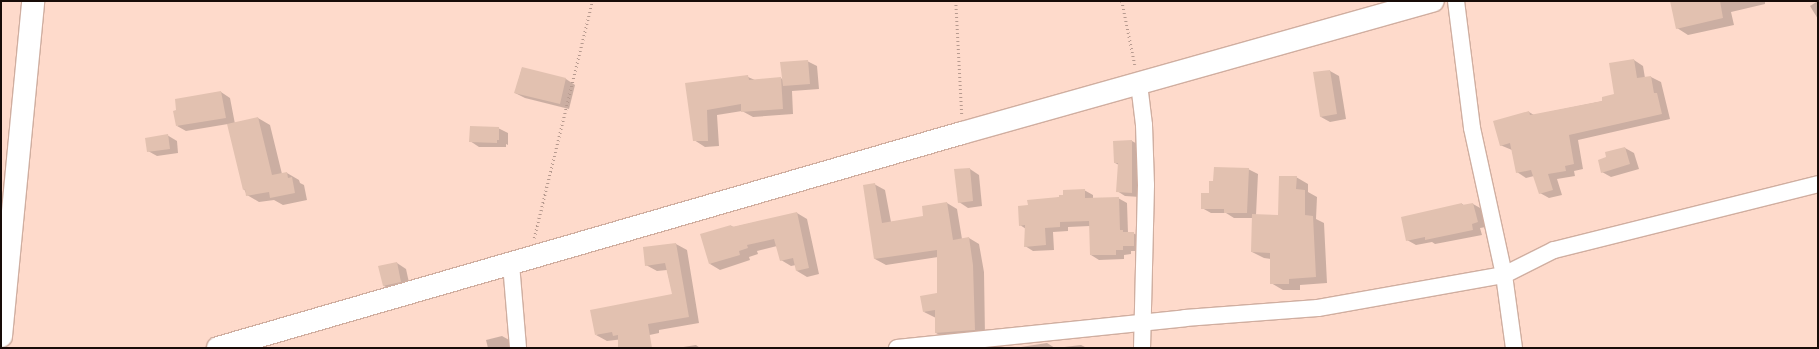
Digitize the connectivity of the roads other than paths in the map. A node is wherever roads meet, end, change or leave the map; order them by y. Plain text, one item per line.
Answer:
1 (33, 1) edge
2 (1433, 1) edge
3 (1456, 1) edge
4 (1139, 84) junction
5 (1818, 184) edge
6 (520, 261) junction
7 (1504, 275) junction
8 (1142, 323) junction
9 (1, 336) edge
10 (218, 348) edge
11 (518, 348) edge
12 (897, 348) edge
13 (1142, 348) edge
14 (1514, 348) edge

1 - 9 street
2 - 4 street
3 - 7 street
4 - 6 street
4 - 8 street
5 - 7 street
6 - 10 street
6 - 11 street
7 - 8 street
7 - 14 street
8 - 12 street
8 - 13 street

